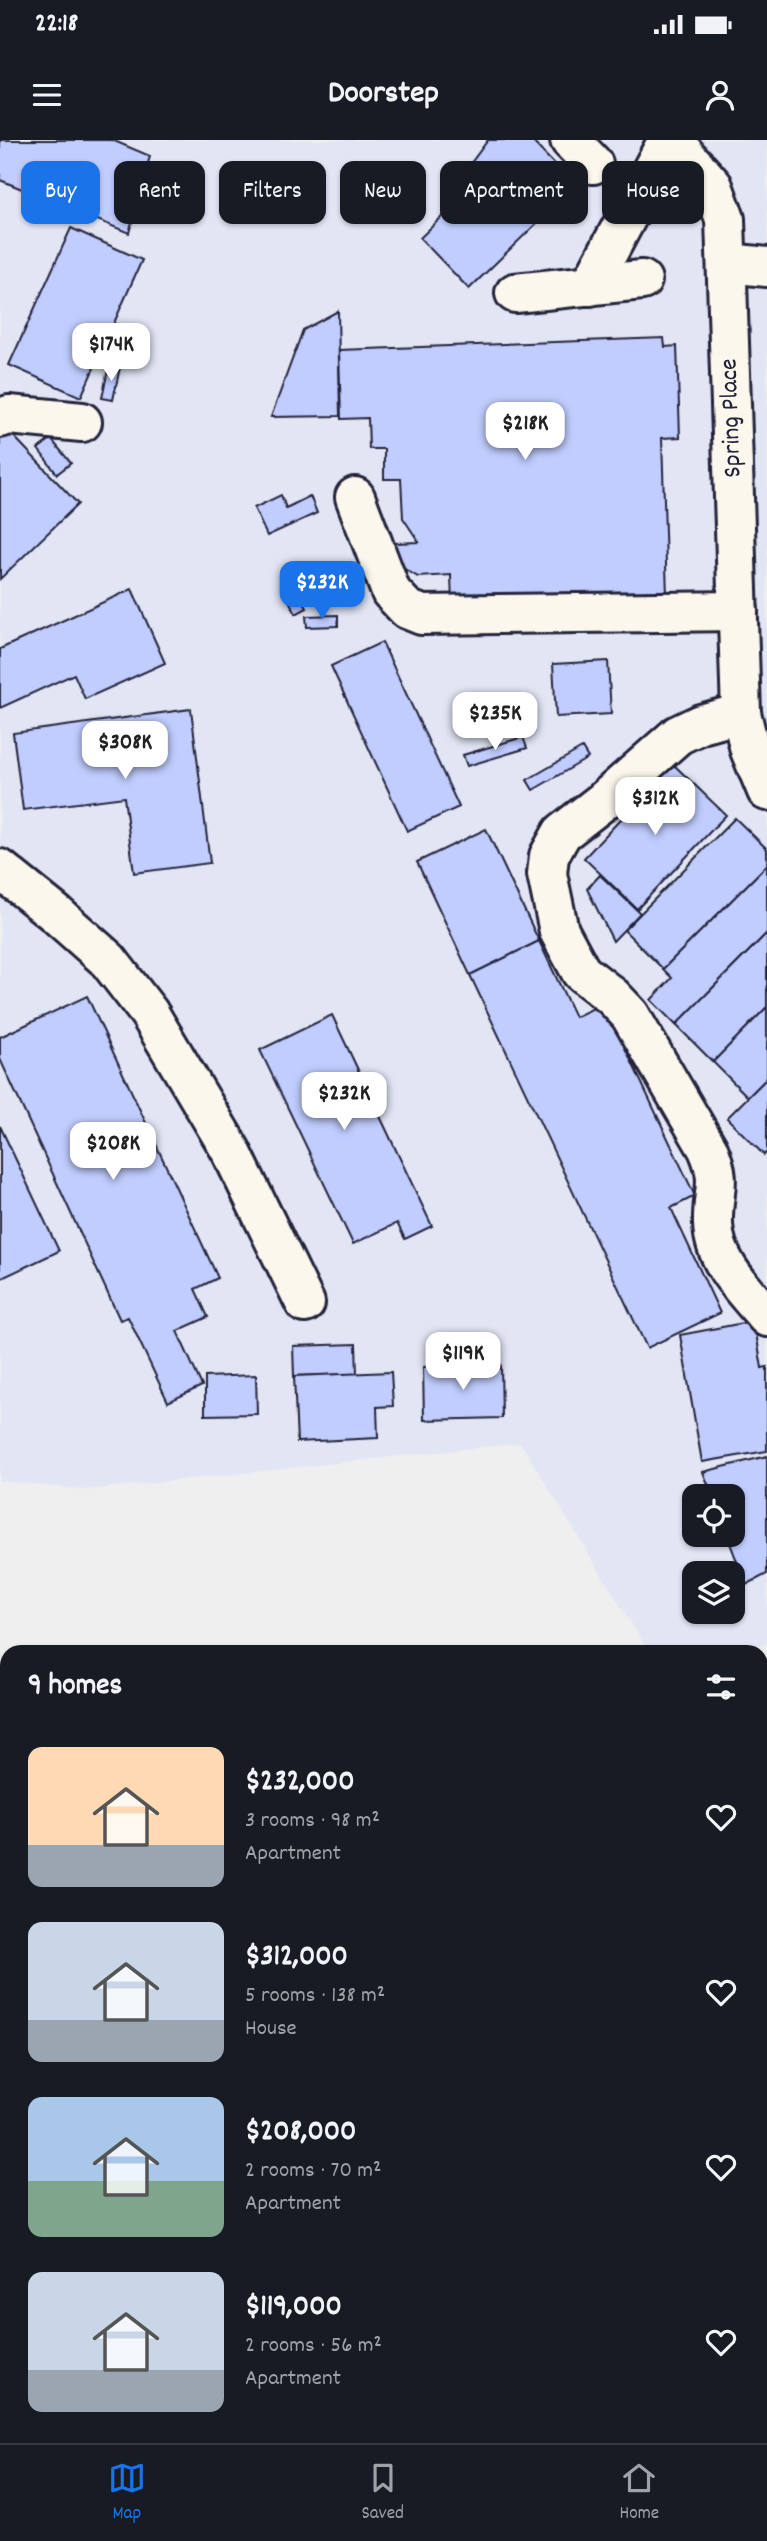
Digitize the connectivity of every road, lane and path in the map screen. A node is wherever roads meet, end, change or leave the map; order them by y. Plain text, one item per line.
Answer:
1 (670, 140) edge
2 (727, 263) junction
3 (767, 267) edge
4 (642, 281) dead end
5 (590, 286) junction
6 (515, 293) dead end
7 (0, 418) edge
8 (82, 422) dead end
9 (355, 497) dead end
10 (738, 611) junction
11 (741, 713) junction
12 (767, 791) edge
13 (0, 869) edge
14 (305, 1303) dead end
15 (767, 1317) edge

1 - 2 lane, Spring Place
1 - 5 lane
2 - 3 lane
2 - 10 lane, Spring Place
4 - 5 lane
5 - 6 lane
7 - 8 lane
9 - 10 lane
10 - 11 lane, Spring Place
11 - 12 lane, Spring Place
11 - 15 lane
13 - 14 lane

